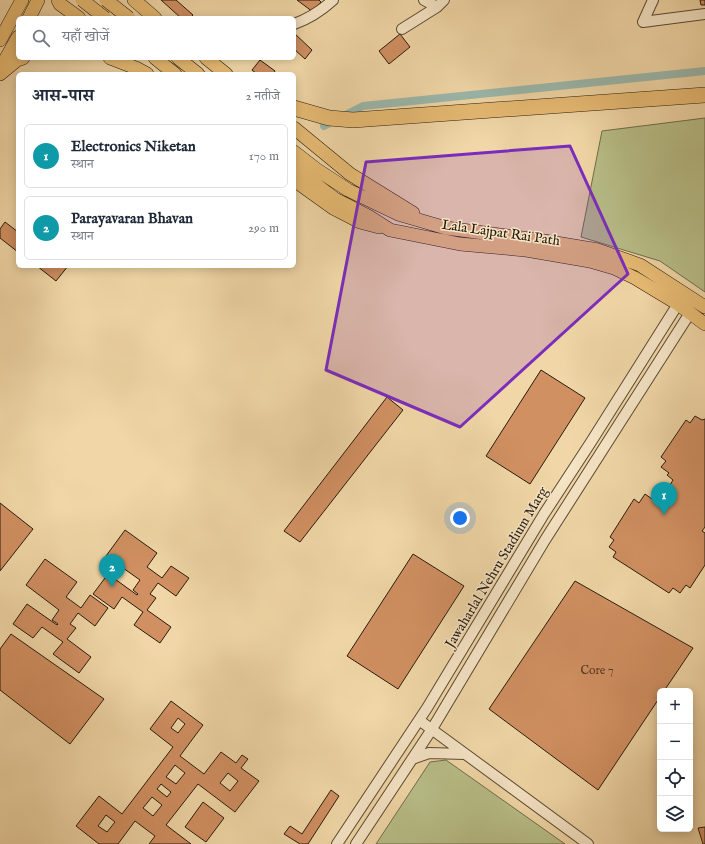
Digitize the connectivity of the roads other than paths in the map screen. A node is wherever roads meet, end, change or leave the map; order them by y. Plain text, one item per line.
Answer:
1 (22, 0) edge
2 (38, 0) edge
3 (58, 0) edge
4 (82, 0) edge
5 (106, 0) edge
6 (134, 0) edge
7 (143, 0) edge
8 (333, 0) edge
9 (424, 0) edge
10 (653, 0) edge
11 (441, 3) edge
12 (705, 14) edge
13 (30, 16) edge
14 (76, 16) edge
15 (98, 16) edge
16 (102, 16) edge
17 (126, 16) edge
18 (154, 16) edge
19 (155, 16) edge
20 (296, 23) edge
21 (402, 29) dead end
22 (0, 40) edge
23 (16, 41) edge
24 (17, 60) edge
25 (115, 60) edge
26 (137, 60) edge
27 (158, 60) edge
28 (180, 60) edge
29 (211, 60) edge
30 (0, 69) edge
31 (143, 72) edge
32 (153, 72) edge
33 (172, 72) edge
34 (196, 72) edge
35 (224, 72) edge
36 (0, 74) edge
37 (705, 95) edge
38 (296, 109) edge
39 (296, 130) edge
40 (296, 154) edge
41 (296, 170) edge
42 (296, 182) edge
43 (424, 221) junction
44 (390, 230) junction
45 (678, 304) junction
46 (705, 307) edge
47 (690, 314) junction
48 (705, 324) edge
49 (419, 720) junction
50 (432, 729) junction
51 (465, 754) junction
52 (412, 759) junction
53 (337, 844) edge
54 (356, 844) edge
55 (588, 844) edge

1 - 22 main road
2 - 13 main road
3 - 14 main road
4 - 16 main road, bridge
5 - 15 main road
5 - 17 main road, bridge
6 - 18 main road
7 - 19 main road
8 - 20 street
9 - 11 street
10 - 12 street
11 - 21 street
23 - 30 main road
24 - 36 main road
25 - 31 main road
26 - 32 main road
27 - 33 main road
28 - 34 main road
29 - 35 main road
37 - 38 highway
39 - 43 main road
40 - 43 main road, Lala Lajpat Rai Path
41 - 44 main road, Lala Lajpat Rai Path
42 - 44 main road
43 - 46 main road, Lala Lajpat Rai Path
44 - 45 main road, Lala Lajpat Rai Path
45 - 47 main road, Lala Lajpat Rai Path
45 - 49 street, Jawaharlal Nehru Stadium Marg
47 - 48 main road, Lala Lajpat Rai Path
47 - 50 street, Jawaharlal Nehru Stadium Marg
49 - 50 street
49 - 53 street, Jawaharlal Nehru Stadium Marg
50 - 51 street
50 - 52 street, Jawaharlal Nehru Stadium Marg
51 - 52 street
51 - 55 street
52 - 54 street, Jawaharlal Nehru Stadium Marg

